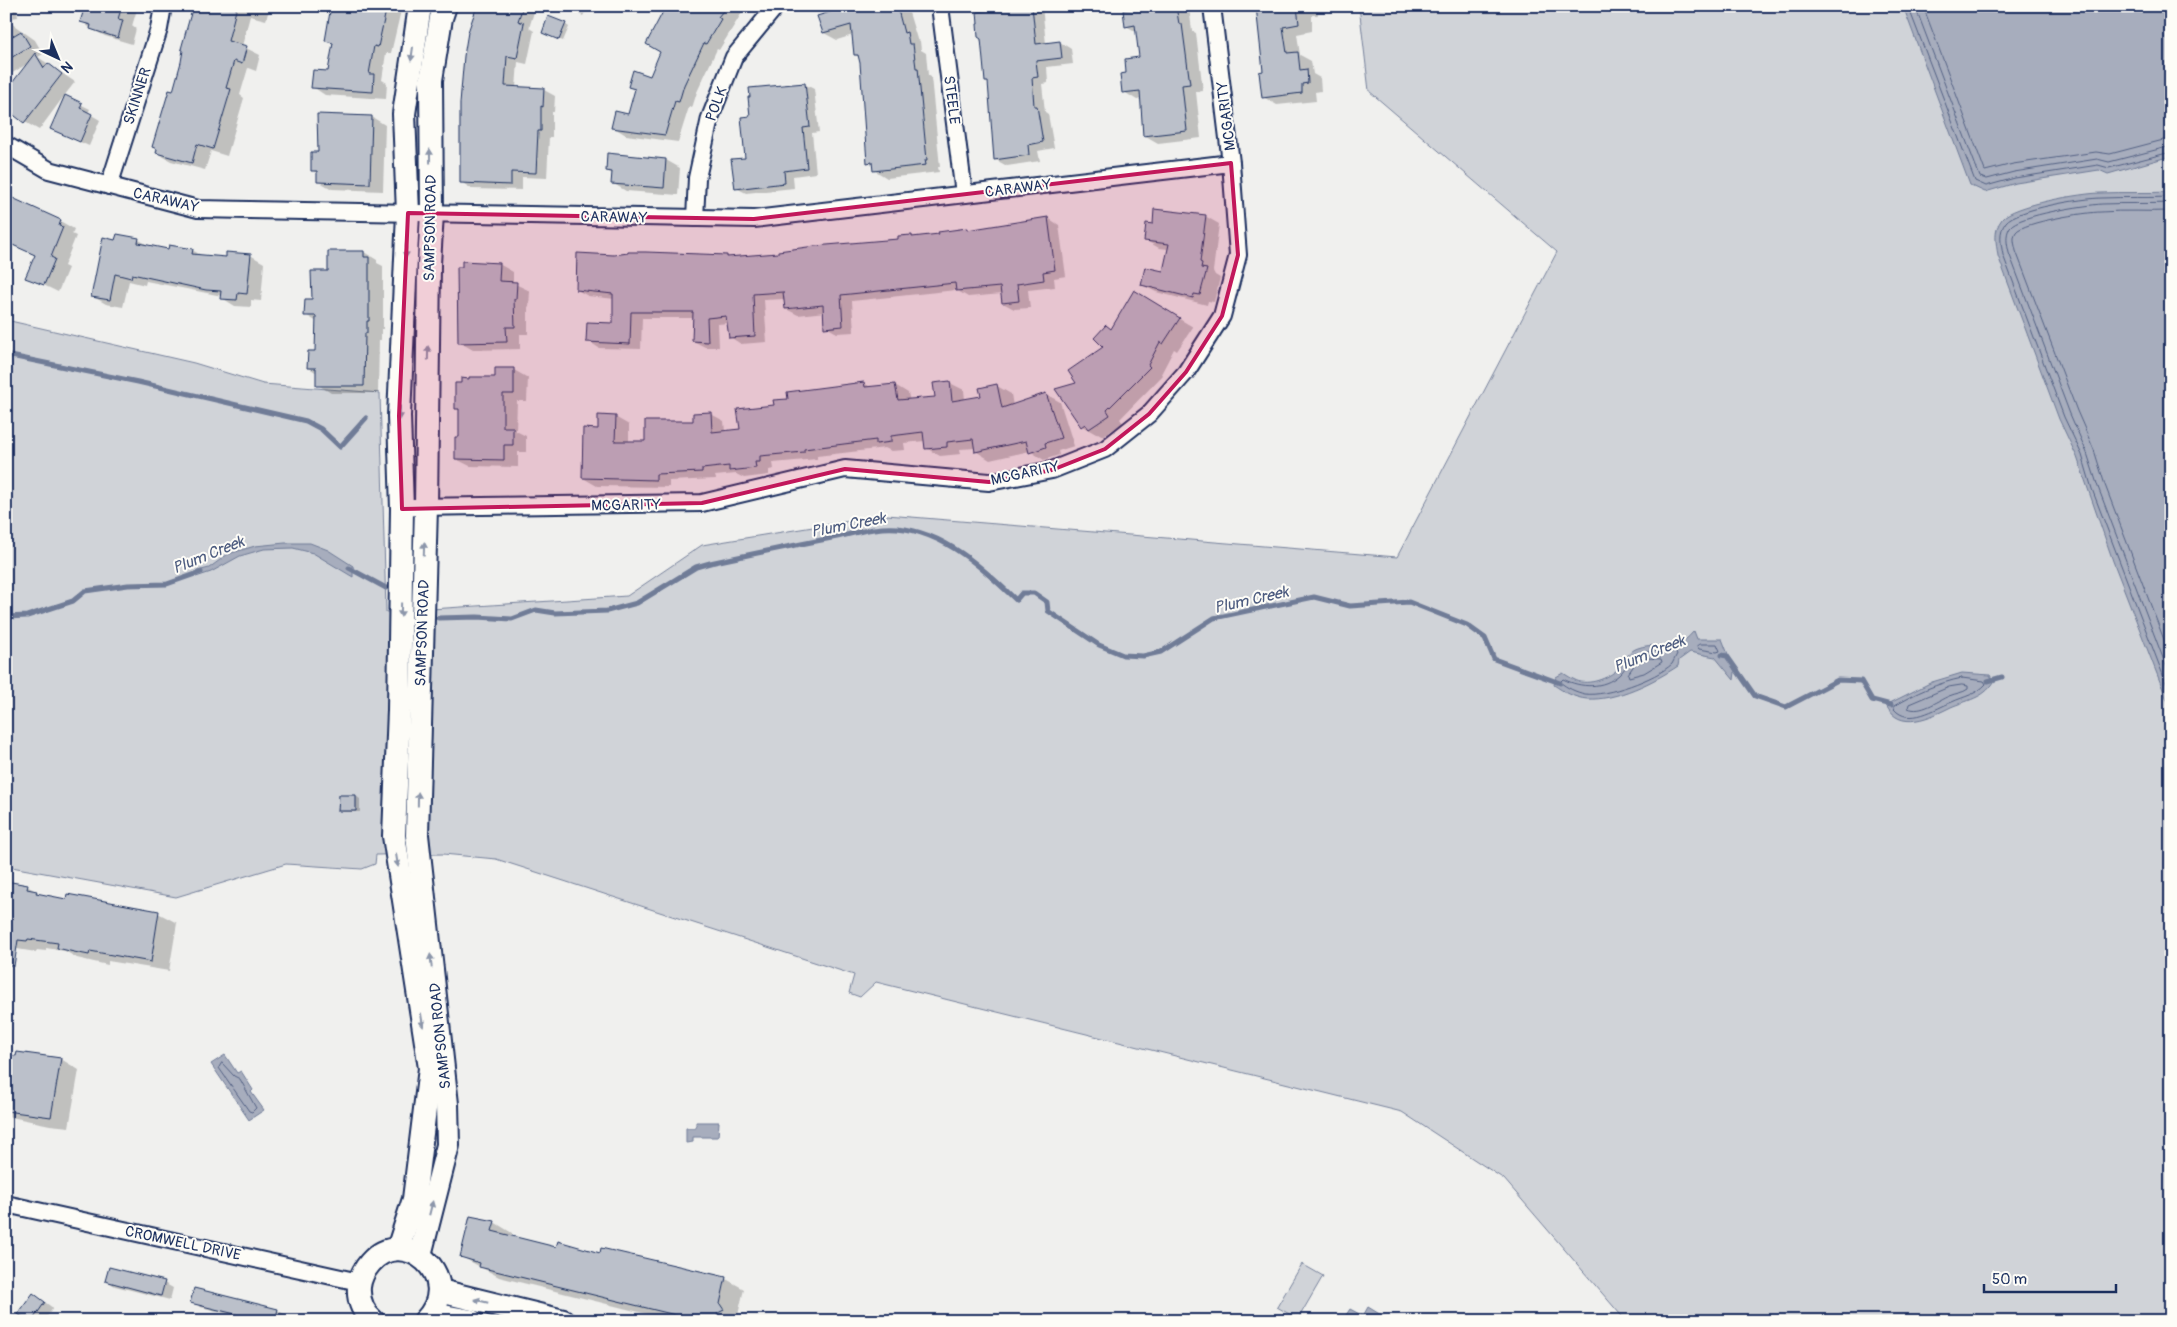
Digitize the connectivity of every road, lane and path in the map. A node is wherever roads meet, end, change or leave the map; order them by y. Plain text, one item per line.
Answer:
1 (163, 6) edge
2 (420, 6) edge
3 (445, 6) edge
4 (776, 6) edge
5 (940, 6) edge
6 (1212, 6) edge
7 (6, 144) edge
8 (1231, 163) junction
9 (109, 186) junction
10 (964, 194) junction
11 (408, 213) junction
12 (432, 213) junction
13 (694, 218) junction
14 (426, 507) junction
15 (402, 509) junction
16 (6, 1204) edge
17 (398, 1250) junction
18 (420, 1255) junction
19 (359, 1282) junction
20 (440, 1291) junction
21 (428, 1317) edge
22 (373, 1321) edge
23 (471, 1321) edge
24 (563, 1321) edge

1 - 9 street, SKINNER
2 -> 11 street, SAMPSON ROAD
12 -> 3 street, SAMPSON ROAD
4 - 13 street, POLK
5 - 10 street, STEELE
6 - 8 street, MCGARITY
7 - 9 street, CARAWAY
8 - 10 street, CARAWAY
8 - 14 street, MCGARITY
9 - 11 street, CARAWAY
10 - 13 street, CARAWAY
11 - 12 street, CARAWAY
11 -> 15 street, SAMPSON ROAD
12 - 13 street, CARAWAY
14 -> 12 street, SAMPSON ROAD
14 - 15 street, MCGARITY
18 -> 14 street, SAMPSON ROAD
15 -> 17 street, SAMPSON ROAD
16 - 19 street, CROMWELL DRIVE
17 - 18 street
17 - 19 street
18 - 20 street
19 - 22 street
20 - 21 street
24 -> 20 street
21 - 23 street

